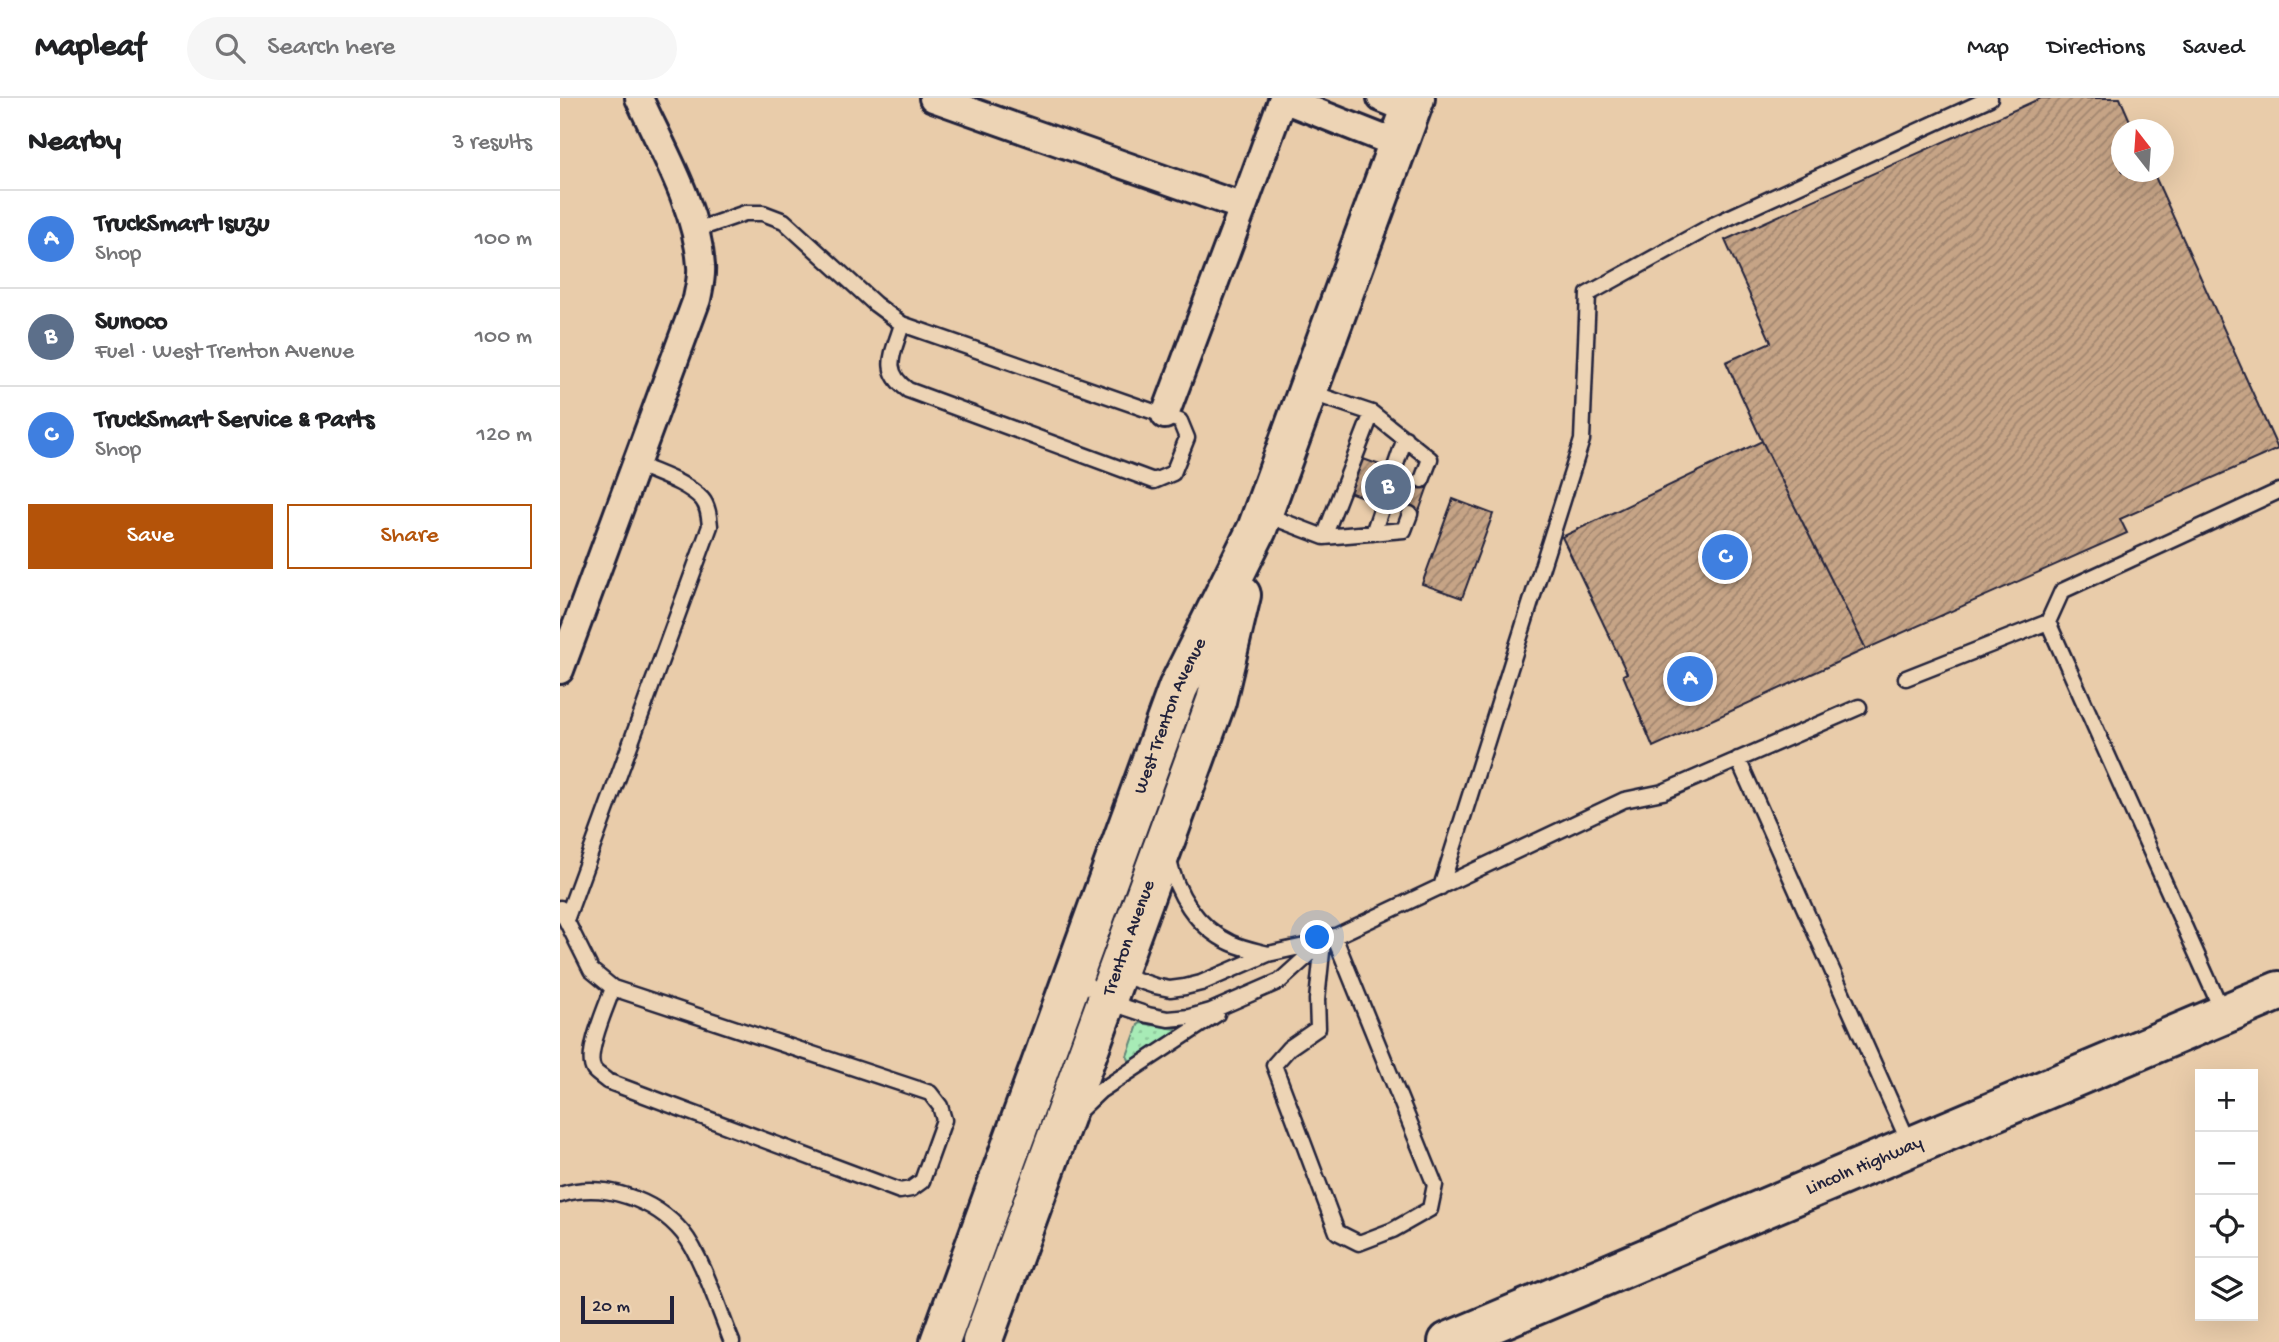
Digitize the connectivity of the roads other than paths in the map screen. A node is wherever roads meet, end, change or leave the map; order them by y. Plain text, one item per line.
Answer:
1 (639, 98) edge
2 (933, 98) edge
3 (1990, 98) edge
4 (1283, 99) edge
5 (1401, 112) edge
6 (1243, 208) junction
7 (696, 230) junction
8 (902, 324) junction
9 (1309, 391) junction
10 (1372, 413) junction
11 (1165, 415) junction
12 (1405, 438) junction
13 (636, 464) junction
14 (1394, 470) dead end
15 (1422, 480) dead end
16 (2279, 491) edge
17 (1383, 504) dead end
18 (1410, 514) dead end
19 (1260, 521) junction
20 (1373, 533) junction
21 (1324, 537) junction
22 (2048, 622) junction
23 (560, 670) edge
24 (1906, 678) dead end
25 (1859, 707) dead end
26 (1738, 759) junction
27 (1166, 839) junction
28 (1441, 887) junction
29 (563, 914) edge
30 (1329, 939) junction
31 (1268, 954) junction
32 (1074, 973) junction
33 (1111, 987) junction
34 (613, 988) junction
35 (2279, 991) edge
36 (1245, 996) junction
37 (2223, 1014) junction
38 (1911, 1147) junction
39 (1052, 1149) junction
40 (560, 1195) edge
41 (985, 1337) edge
42 (732, 1342) edge
43 (940, 1342) edge
44 (1448, 1342) edge

1 - 7 street
2 - 6 street
3 - 28 lane
4 - 5 street
4 - 6 street
5 - 9 main road, West Trenton Avenue
6 - 11 street
7 - 8 lane
7 - 13 street
8 - 11 lane
8 - 11 lane
9 - 10 lane
9 - 19 main road, West Trenton Avenue
10 - 12 lane
10 - 21 lane
12 - 14 lane
12 - 15 lane
13 - 23 street
13 - 29 lane
16 - 22 lane
17 - 20 lane
18 - 20 lane
19 - 21 lane
19 - 27 main road, Trenton Avenue
19 - 32 main road, West Trenton Avenue
20 - 21 lane
22 - 24 lane
22 - 37 lane
25 - 26 lane
26 - 28 lane
26 - 38 lane
27 - 31 lane
27 - 33 main road, Trenton Avenue
28 - 30 lane
29 - 34 lane
30 - 30 lane
30 - 31 lane
30 - 36 lane
31 - 33 lane
32 - 33 lane
32 - 33 lane
32 - 43 main road, West Trenton Avenue
33 - 36 lane
33 - 39 main road, Trenton Avenue
34 - 34 lane
35 - 37 main road, Lincoln Highway
36 - 39 lane
37 - 38 main road, Lincoln Highway
38 - 44 main road, Lincoln Highway
39 - 41 main road, Trenton Avenue
40 - 42 lane

